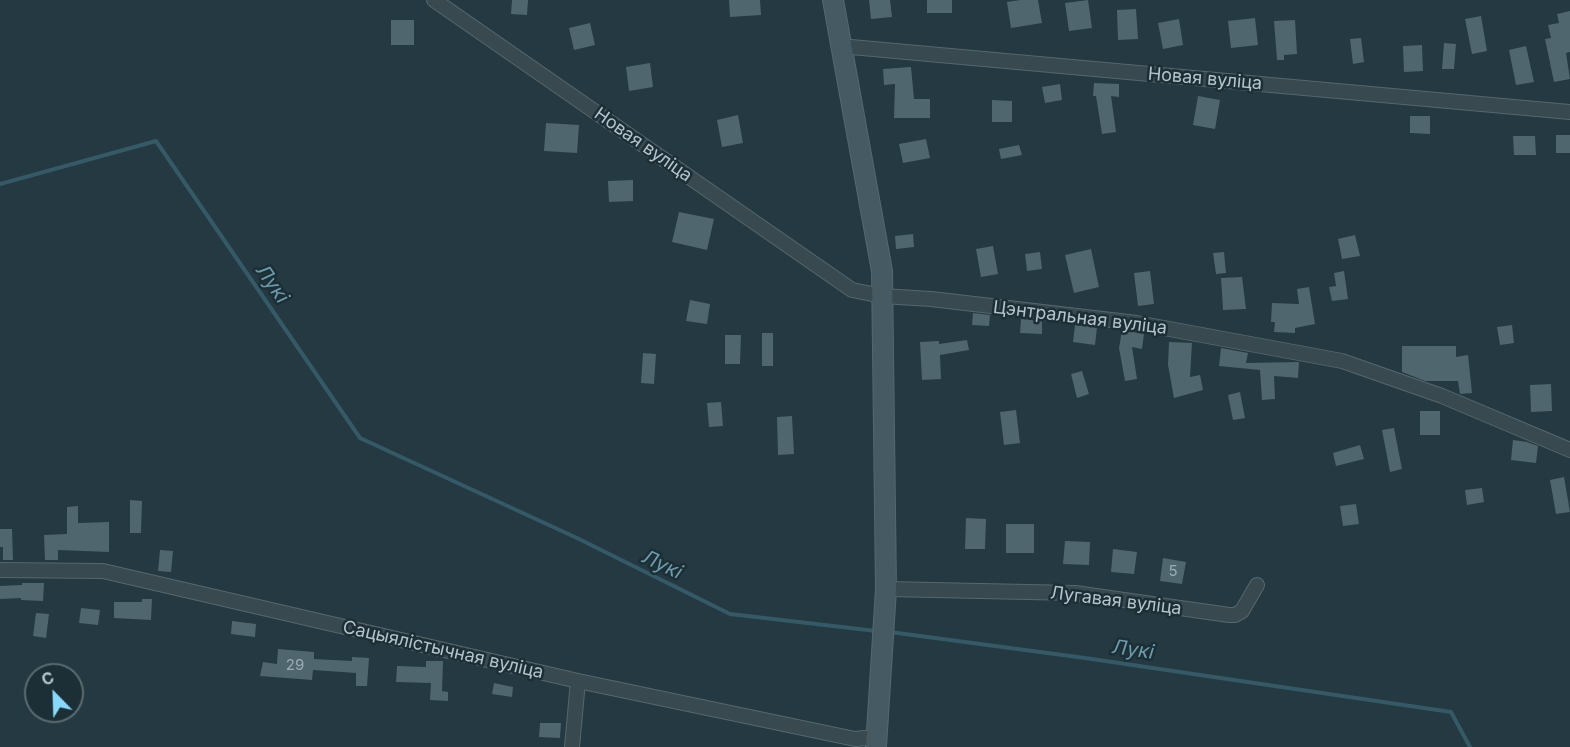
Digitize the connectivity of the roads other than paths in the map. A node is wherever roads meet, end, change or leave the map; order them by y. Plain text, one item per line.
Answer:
1 (435, 0) edge
2 (833, 0) edge
3 (840, 46) junction
4 (1570, 112) edge
5 (852, 290) joint
6 (882, 297) junction
7 (1570, 450) edge
8 (0, 570) edge
9 (1257, 585) dead end
10 (885, 598) junction
11 (578, 681) junction
12 (876, 742) edge
13 (572, 747) edge

1 - 5 street, Новая вуліца
2 - 3 street
3 - 4 street, Новая вуліца
3 - 6 street
5 - 6 street, Цэнтральная вуліца
6 - 7 street, Цэнтральная вуліца
6 - 10 street
8 - 11 street, Сацыялістычная вуліца
9 - 10 street, Лугавая вуліца
10 - 12 street
11 - 12 street, Сацыялістычная вуліца
11 - 13 street

